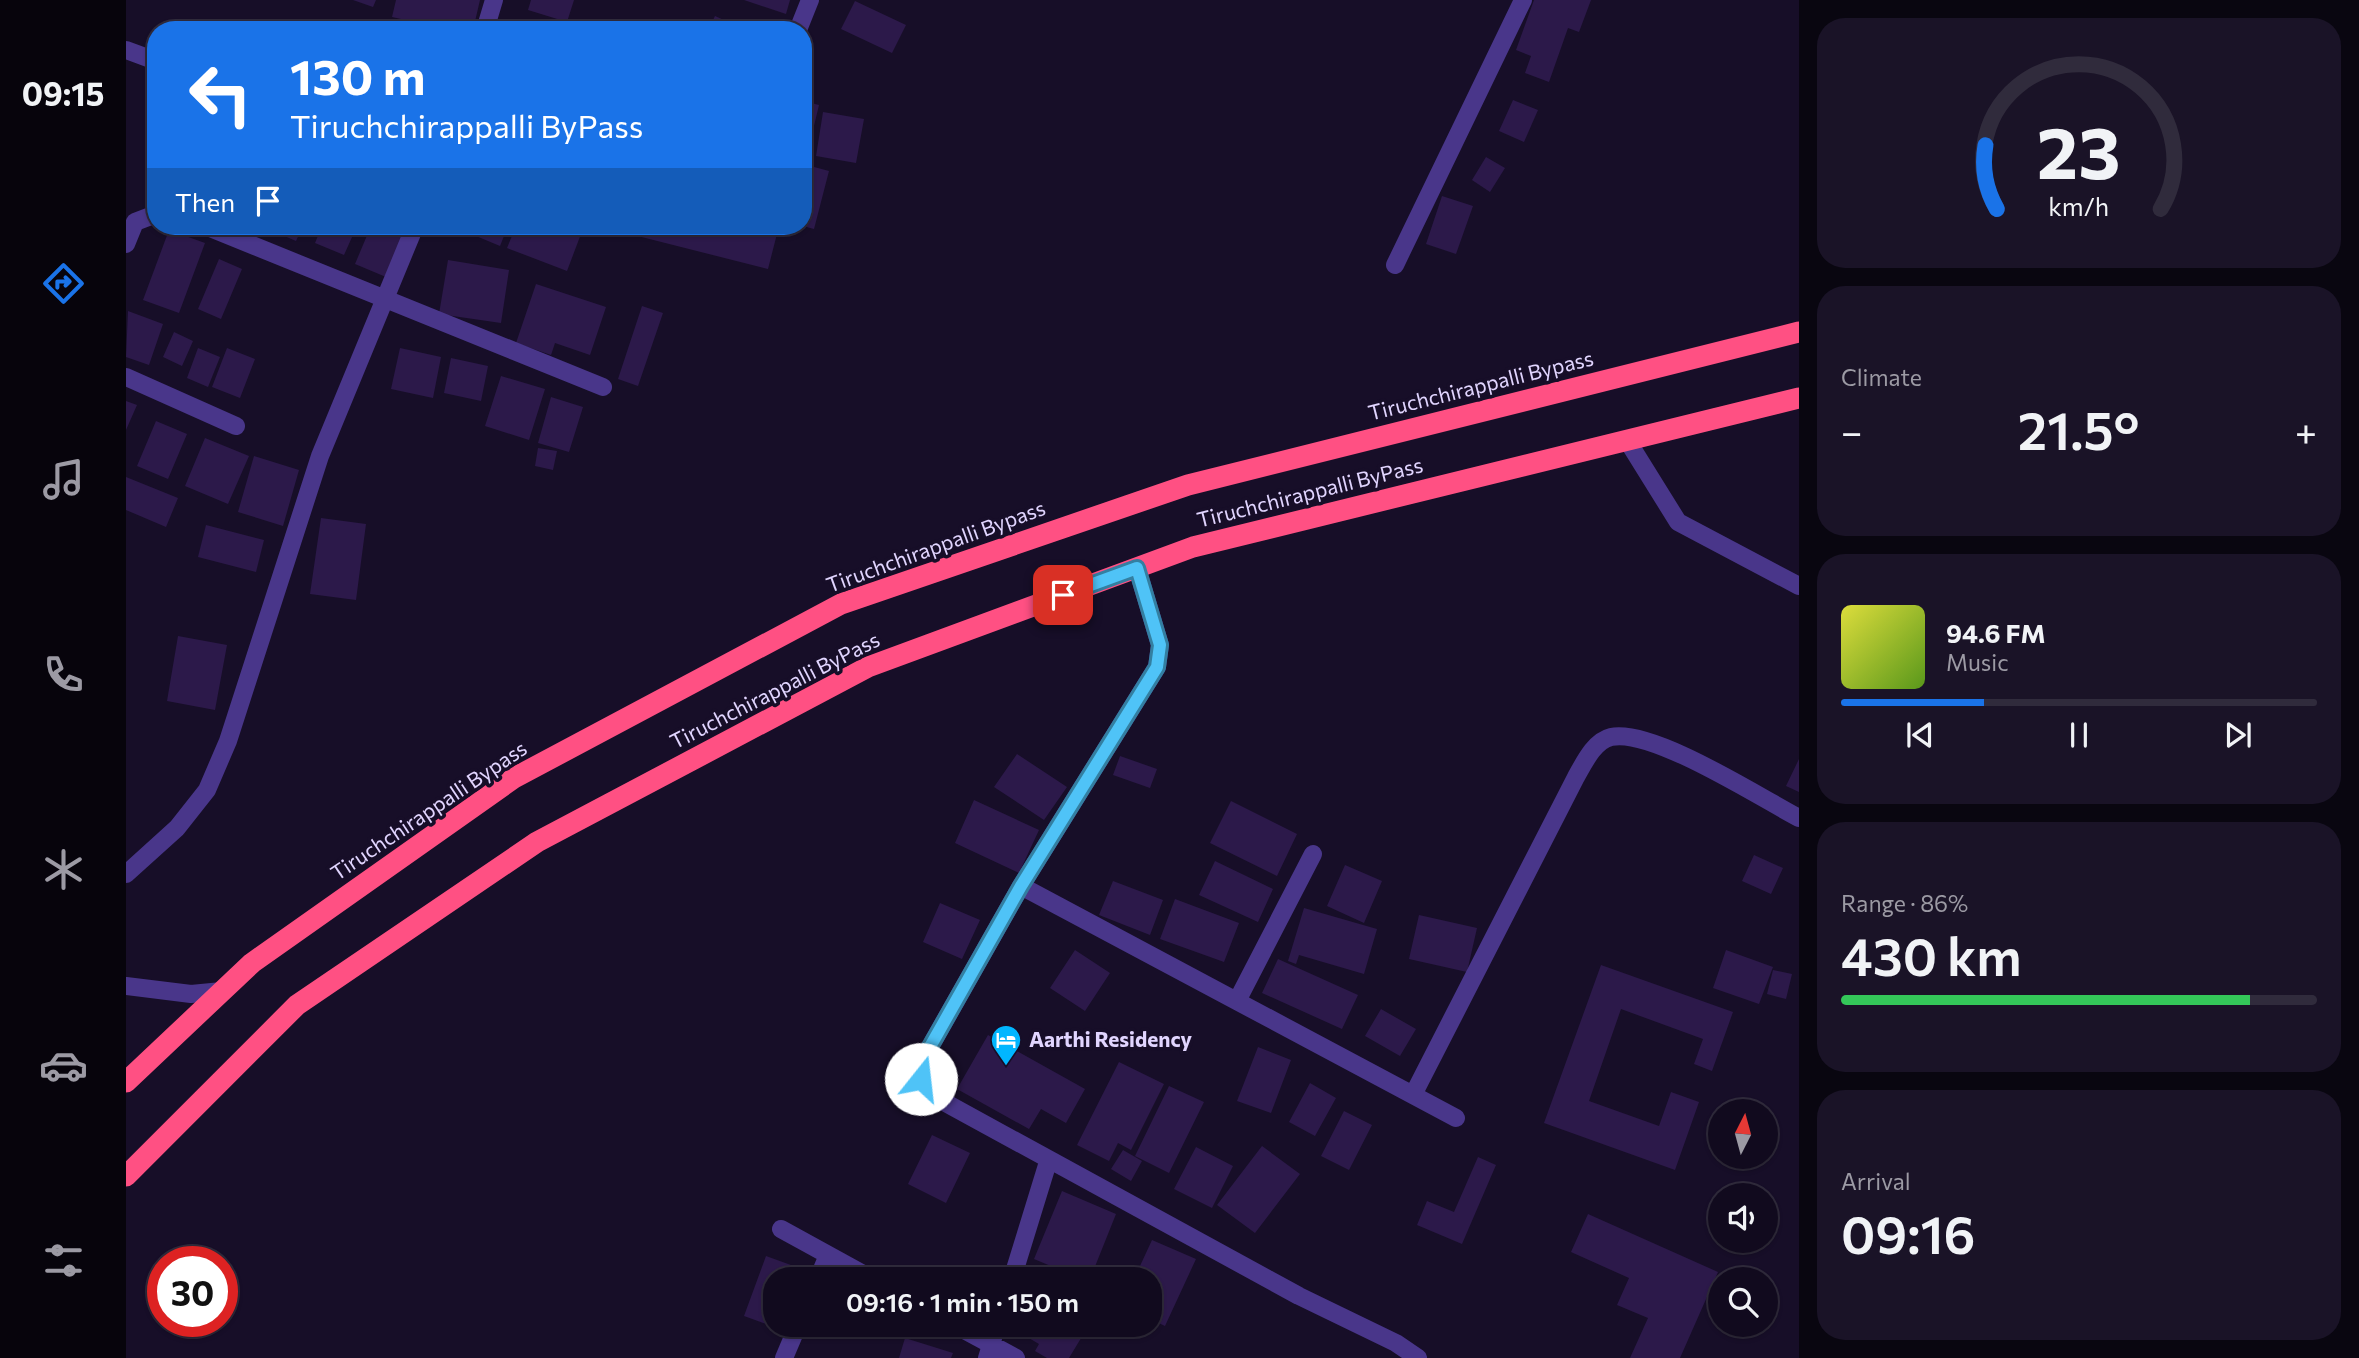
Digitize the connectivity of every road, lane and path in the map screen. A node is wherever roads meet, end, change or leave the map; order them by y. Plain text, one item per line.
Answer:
1 (495, 0) edge
2 (810, 0) edge
3 (1523, 0) edge
4 (488, 21) edge
5 (802, 21) edge
6 (126, 50) edge
7 (147, 58) edge
8 (147, 217) edge
9 (227, 235) edge
10 (411, 235) edge
11 (126, 244) edge
12 (1395, 265) dead end
13 (385, 301) junction
14 (1799, 332) edge
15 (126, 377) edge
16 (603, 387) dead end
17 (1799, 398) edge
18 (236, 426) dead end
19 (1627, 440) junction
20 (1137, 568) junction
21 (1799, 586) edge
22 (1799, 818) edge
23 (1313, 854) dead end
24 (126, 874) edge
25 (1021, 886) junction
26 (126, 986) edge
27 (222, 991) junction
28 (1237, 1001) junction
29 (126, 1082) edge
30 (1413, 1095) junction
31 (1456, 1118) dead end
32 (1048, 1161) junction
33 (126, 1176) edge
34 (781, 1230) dead end
35 (828, 1255) junction
36 (823, 1267) edge
37 (850, 1267) edge
38 (1016, 1267) edge
39 (793, 1337) edge
40 (971, 1337) edge
41 (989, 1351) edge
42 (784, 1358) edge
43 (1016, 1358) edge
44 (1418, 1358) edge

1 - 4 street
2 - 5 street
3 - 12 street
6 - 7 street
8 - 11 street
9 - 13 street
10 - 13 street
13 - 16 street
13 - 24 street
14 - 27 highway, Tiruchchirappalli Bypass
15 - 18 street
17 - 19 highway, Tiruchchirappalli ByPass
19 - 20 highway, Tiruchchirappalli ByPass
19 - 21 street
20 - 25 street
20 - 33 highway, Tiruchchirappalli ByPass
22 - 30 street
23 - 28 street
25 - 28 street
25 - 32 street
26 - 27 street
27 - 29 highway, Tiruchchirappalli Bypass
28 - 30 street
30 - 31 street
32 - 38 street
32 - 44 street
34 - 35 street
35 - 36 street
35 - 37 street
39 - 42 street
40 - 41 street
41 - 43 street

